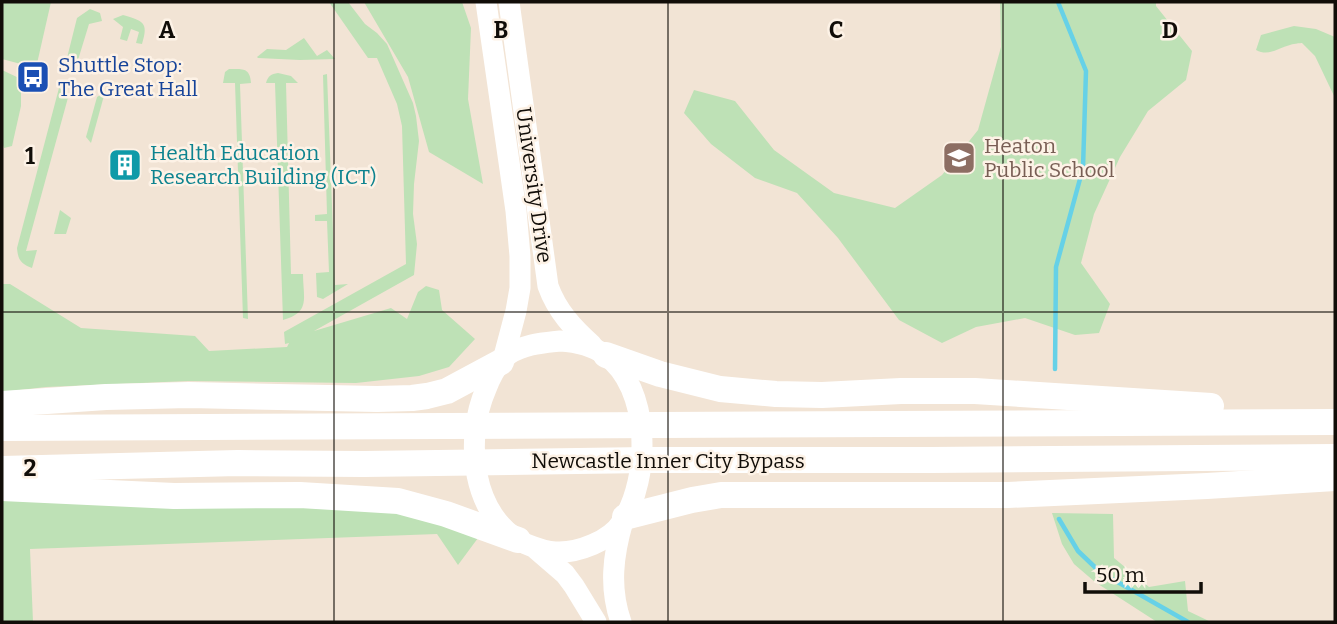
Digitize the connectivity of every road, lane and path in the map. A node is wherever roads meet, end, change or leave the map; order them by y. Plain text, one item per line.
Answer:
1 (486, 2) edge
2 (509, 2) edge
3 (602, 353) junction
4 (502, 361) junction
5 (2, 404) edge
6 (1335, 409) edge
7 (1335, 422) edge
8 (2, 428) edge
9 (1335, 457) edge
10 (2, 469) edge
11 (1335, 478) edge
12 (2, 488) edge
13 (626, 515) junction
14 (526, 544) junction
15 (596, 622) edge
16 (621, 622) edge

1 - 4 main road, University Drive
2 - 3 main road, University Drive
3 - 4 main road
3 - 6 highway
3 - 13 main road
4 - 5 highway
4 - 14 main road
7 - 8 highway, Newcastle Inner City Bypass
9 - 10 highway, Newcastle Inner City Bypass
11 - 13 highway
12 - 14 highway
13 - 14 main road
13 - 16 main road
14 - 15 main road

